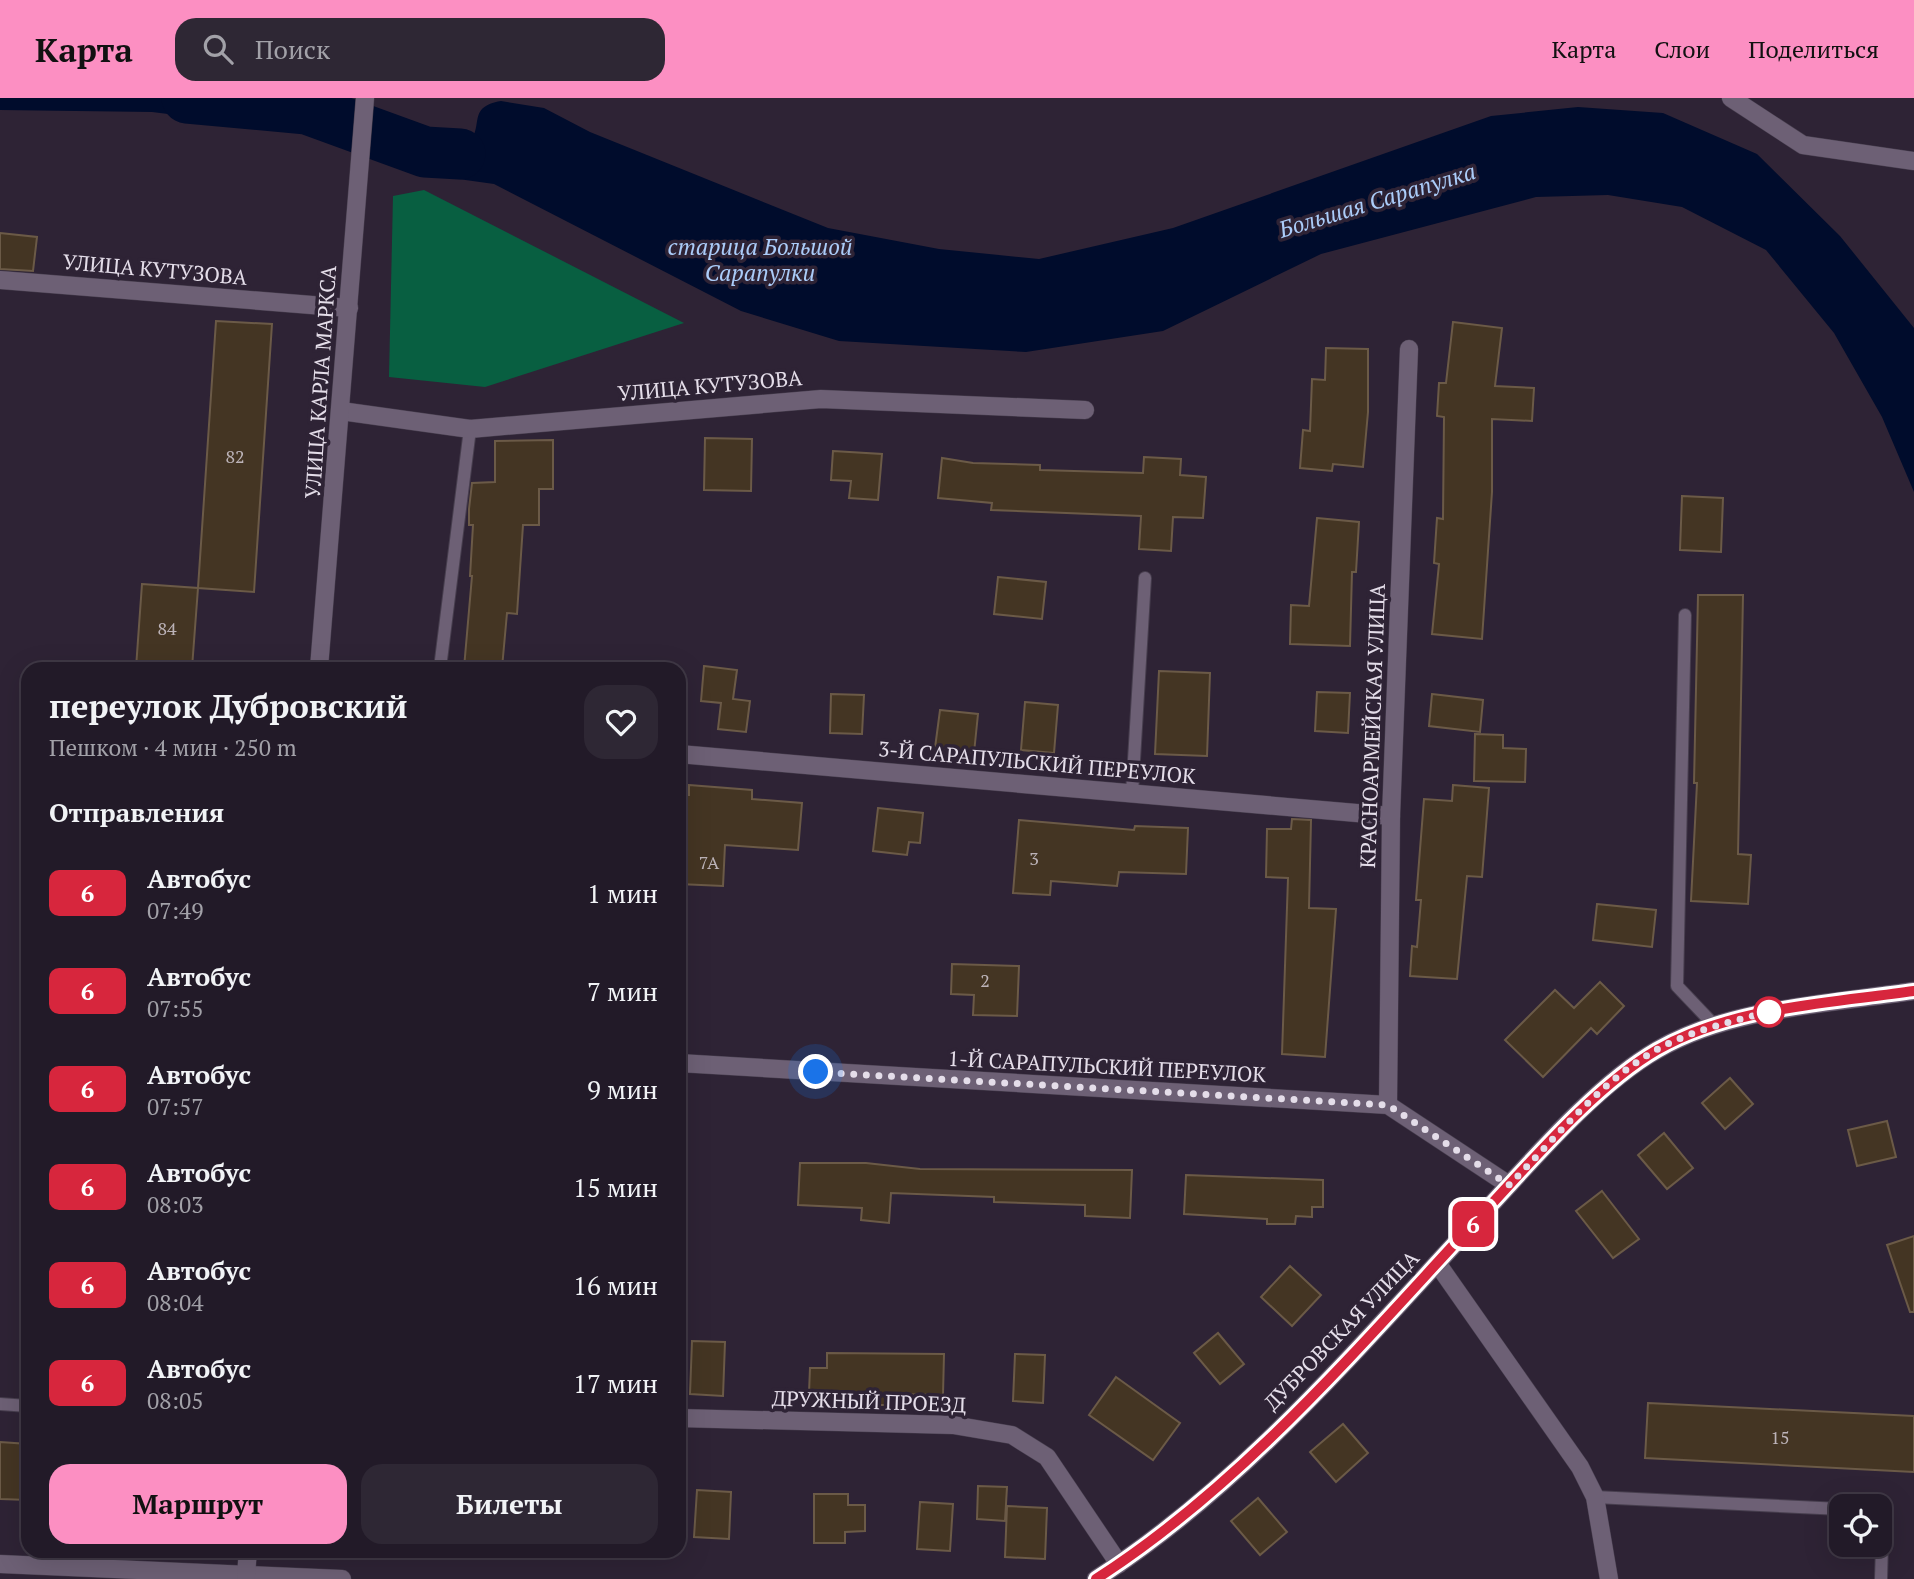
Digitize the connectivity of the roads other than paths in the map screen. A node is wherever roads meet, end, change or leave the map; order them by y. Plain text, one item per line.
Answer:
1 (365, 98) edge
2 (1731, 98) edge
3 (1914, 161) edge
4 (0, 280) edge
5 (349, 308) junction
6 (1409, 349) dead end
7 (1085, 410) dead end
8 (341, 411) junction
9 (470, 429) junction
10 (1145, 578) dead end
11 (1685, 615) dead end
12 (320, 662) edge
13 (441, 662) edge
14 (686, 755) edge
15 (1132, 793) junction
16 (1391, 816) junction
17 (1914, 991) edge
18 (1715, 1026) junction
19 (686, 1063) edge
20 (1388, 1105) junction
21 (1509, 1185) junction
22 (1437, 1263) junction
23 (0, 1404) edge
24 (21, 1406) edge
25 (686, 1418) edge
26 (1595, 1497) junction
27 (1829, 1508) edge
28 (1882, 1557) edge
29 (247, 1558) edge
30 (0, 1564) edge
31 (1119, 1564) junction
32 (245, 1577) edge
33 (342, 1579) edge
34 (1096, 1579) edge
35 (1609, 1579) edge
36 (1881, 1579) edge

1 - 5 street, УЛИЦА КАРЛА МАРКСА
2 - 3 street
4 - 5 street, УЛИЦА КУТУЗОВА
5 - 8 street, УЛИЦА КАРЛА МАРКСА
6 - 16 street, КРАСНОАРМЕЙСКАЯ УЛИЦА
7 - 9 street, УЛИЦА КУТУЗОВА
8 - 9 street, УЛИЦА КУТУЗОВА
8 - 12 street, УЛИЦА КАРЛА МАРКСА
9 - 13 lane
10 - 15 lane
11 - 18 lane
14 - 15 street, 3-Й САРАПУЛЬСКИЙ ПЕРЕУЛОК
15 - 16 street, 3-Й САРАПУЛЬСКИЙ ПЕРЕУЛОК
16 - 20 street, КРАСНОАРМЕЙСКАЯ УЛИЦА
17 - 18 street, ДУБРОВСКАЯ УЛИЦА
18 - 21 street, ДУБРОВСКАЯ УЛИЦА
19 - 20 street, 1-Й САРАПУЛЬСКИЙ ПЕРЕУЛОК
20 - 21 street
21 - 22 street, ДУБРОВСКАЯ УЛИЦА
22 - 26 street
22 - 31 street, ДУБРОВСКАЯ УЛИЦА
23 - 24 lane
25 - 31 street, ДРУЖНЫЙ ПРОЕЗД
26 - 27 lane
26 - 35 street
28 - 36 lane
29 - 32 street
30 - 32 street
31 - 34 street, ДУБРОВСКАЯ УЛИЦА
32 - 33 street

